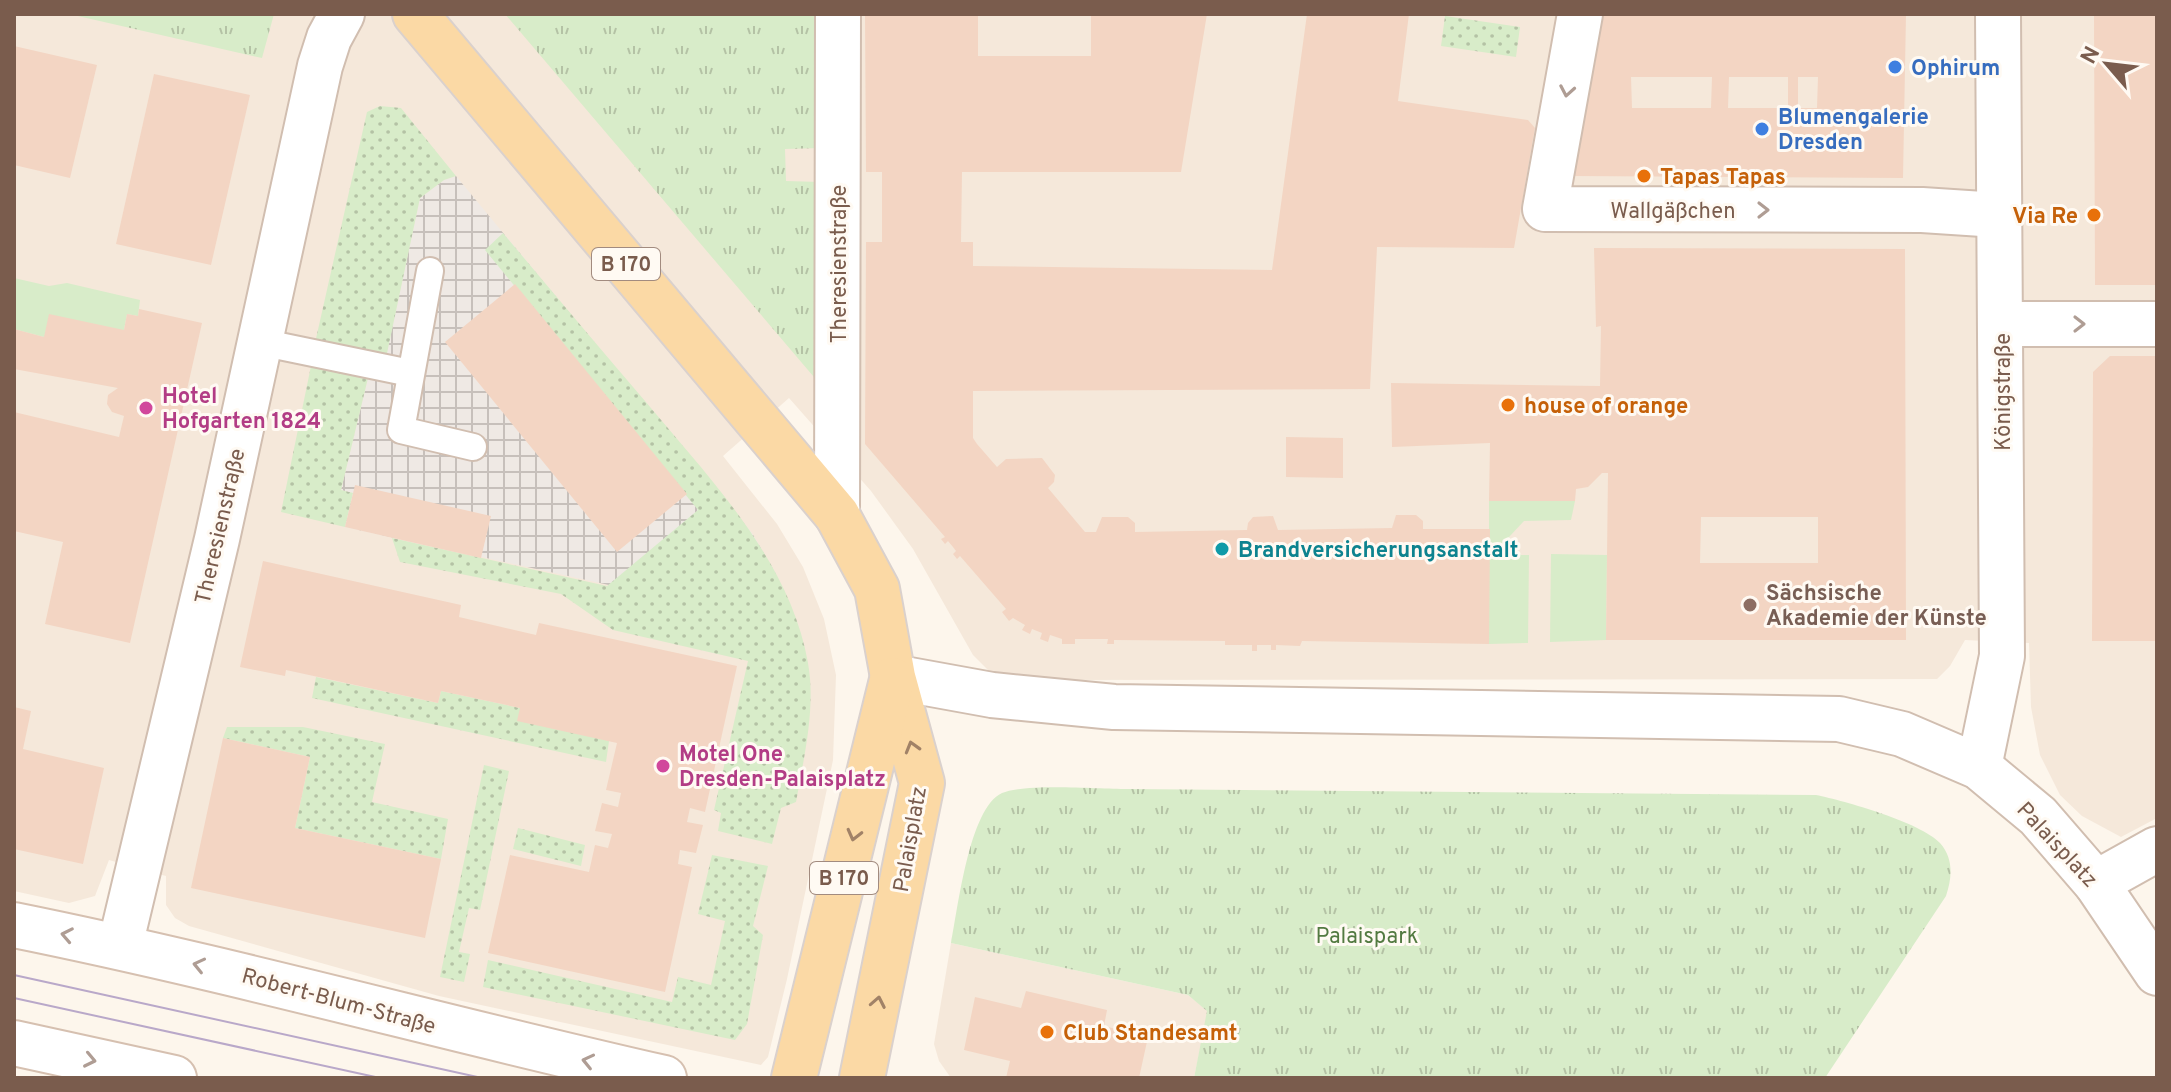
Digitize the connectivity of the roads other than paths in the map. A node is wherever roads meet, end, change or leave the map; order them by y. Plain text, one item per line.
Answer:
1 (342, 14) edge
2 (415, 14) edge
3 (838, 14) edge
4 (1580, 14) edge
5 (1998, 14) edge
6 (1998, 215) junction
7 (430, 271) dead end
8 (2002, 324) junction
9 (2157, 324) edge
10 (260, 342) junction
11 (410, 373) junction
12 (473, 447) dead end
13 (837, 515) junction
14 (893, 677) junction
15 (1979, 767) junction
16 (2157, 849) edge
17 (2096, 883) junction
18 (14, 925) edge
19 (120, 946) junction
20 (2157, 973) edge
21 (14, 1043) edge
22 (174, 1078) edge
23 (664, 1078) edge
24 (794, 1078) edge
25 (862, 1078) edge

1 - 10 street, Theresienstraße
2 - 13 main road, B 170
3 - 13 street, Theresienstraße
4 -> 6 street, Wallgäßchen
5 - 6 street, Königstraße
6 - 8 street, Königstraße
7 - 11 lane
8 -> 9 street
8 - 15 street, Königstraße
10 - 11 lane
10 - 19 street, Theresienstraße
11 - 12 lane
13 - 14 main road, B 170
14 - 15 street, Palaisplatz
14 -> 24 main road, B 170
25 -> 14 main road, Palaisplatz / B 170
15 - 17 street, Palaisplatz
16 - 17 street
17 - 20 street, Palaisplatz
19 -> 18 street, Robert-Blum-Straße
23 -> 19 street, Robert-Blum-Straße
21 -> 22 street

